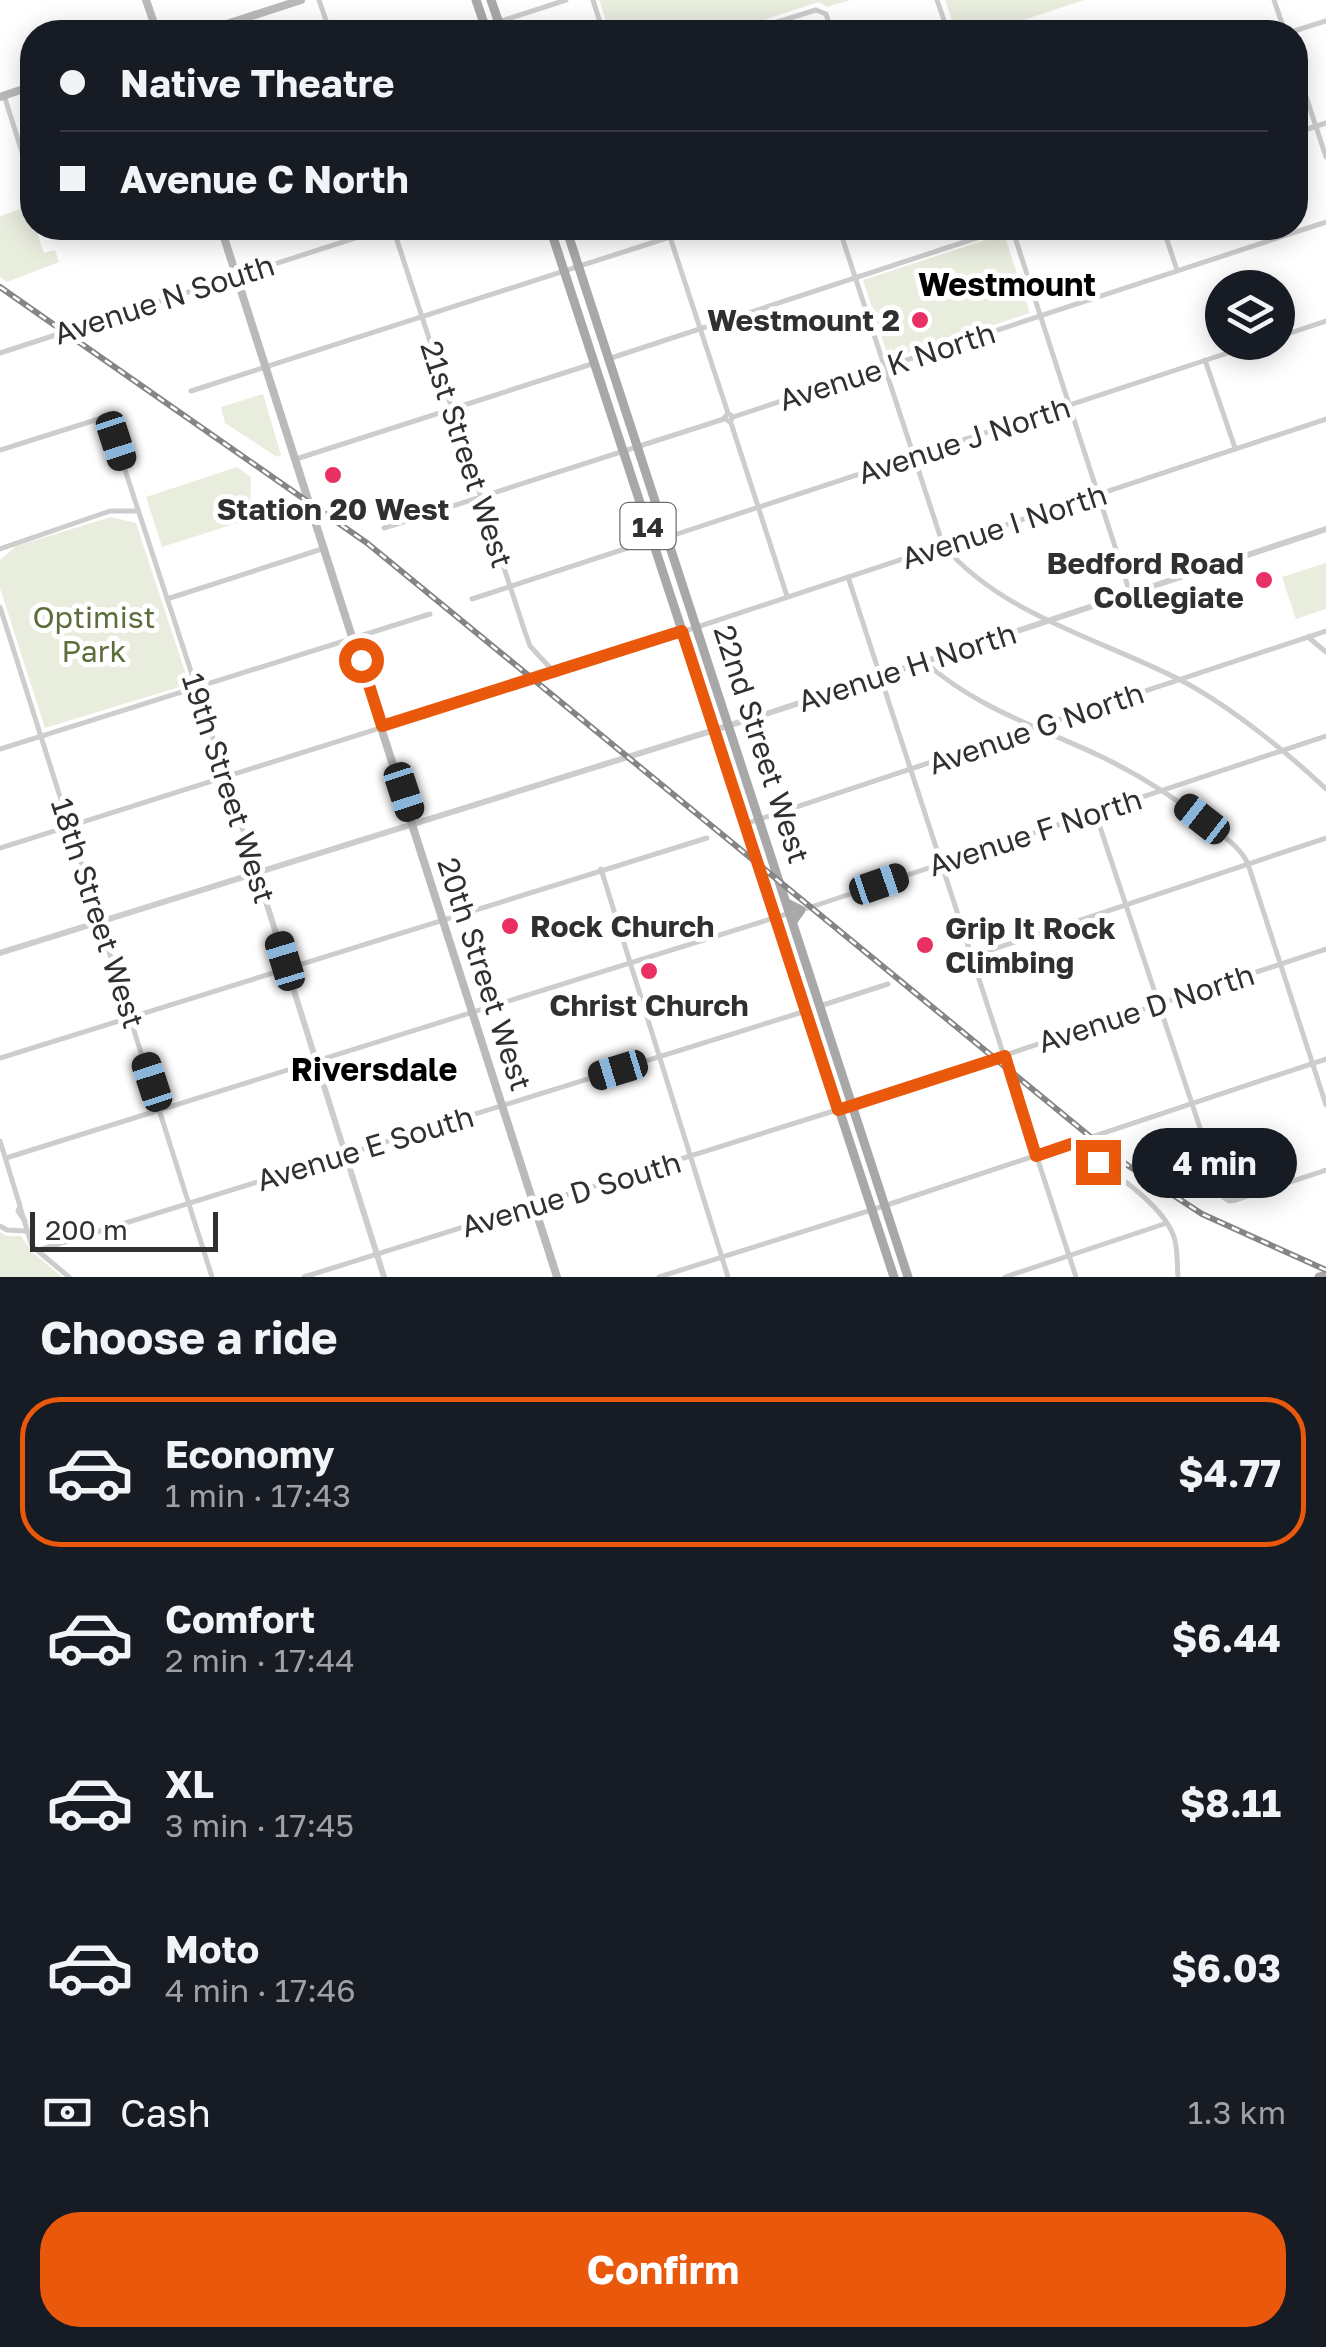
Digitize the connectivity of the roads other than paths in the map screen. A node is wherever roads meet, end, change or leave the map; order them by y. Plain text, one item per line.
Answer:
1 (301, 0) edge
2 (566, 0) edge
3 (239, 20) edge
4 (517, 20) edge
5 (784, 20) edge
6 (828, 20) edge
7 (2, 96) edge
8 (1308, 102) edge
9 (1326, 122) edge
10 (1316, 126) junction
11 (1308, 129) edge
12 (20, 149) edge
13 (1326, 157) edge
14 (225, 240) edge
15 (351, 240) edge
16 (393, 240) edge
17 (554, 240) edge
18 (571, 240) edge
19 (661, 240) edge
20 (671, 240) edge
21 (843, 240) edge
22 (972, 240) edge
23 (1013, 240) edge
24 (1167, 240) edge
25 (1270, 240) edge
26 (581, 266) junction
27 (564, 270) junction
28 (1177, 270) junction
29 (236, 276) junction
30 (856, 278) junction
31 (421, 316) junction
32 (1041, 316) junction
33 (1326, 321) edge
34 (700, 329) junction
35 (1295, 331) edge
36 (0, 354) edge
37 (609, 358) junction
38 (1205, 360) joint
39 (594, 363) junction
40 (265, 366) junction
41 (885, 367) junction
42 (190, 390) dead end
43 (1070, 405) junction
44 (451, 408) junction
45 (729, 418) junction
46 (1326, 419) edge
47 (638, 447) junction
48 (1235, 448) junction
49 (0, 450) edge
50 (624, 452) junction
51 (913, 457) junction
52 (296, 459) junction
53 (1099, 495) junction
54 (480, 498) junction
55 (758, 508) junction
56 (138, 511) junction
57 (384, 528) dead end
58 (1326, 529) edge
59 (668, 537) junction
60 (652, 540) junction
61 (942, 546) junction
62 (325, 548) junction
63 (0, 549) edge
64 (848, 577) junction
65 (510, 586) junction
66 (1130, 593) junction
67 (787, 596) junction
68 (167, 598) junction
69 (472, 599) dead end
70 (0, 607) edge
71 (430, 614) dead end
72 (1049, 620) junction
73 (696, 626) junction
74 (682, 631) junction
75 (1326, 631) edge
76 (1308, 636) junction
77 (354, 638) junction
78 (1326, 652) edge
79 (924, 662) junction
80 (555, 673) junction
81 (880, 676) junction
82 (1179, 680) junction
83 (196, 687) junction
84 (382, 726) junction
85 (729, 726) junction
86 (1033, 729) junction
87 (715, 730) junction
88 (42, 736) junction
89 (1326, 736) edge
90 (0, 750) edge
91 (1281, 750) junction
92 (911, 770) junction
93 (226, 776) junction
94 (1326, 789) edge
95 (1162, 790) junction
96 (1095, 812) junction
97 (760, 819) junction
98 (414, 824) junction
99 (745, 824) junction
100 (70, 825) junction
101 (707, 838) dead end
102 (1326, 838) edge
103 (0, 848) edge
104 (942, 863) junction
105 (1248, 864) junction
106 (601, 870) junction
107 (257, 874) junction
108 (1126, 905) junction
109 (793, 912) junction
110 (775, 918) junction
111 (444, 919) junction
112 (102, 922) junction
113 (1326, 949) edge
114 (0, 953) edge
115 (972, 956) junction
116 (1280, 963) junction
117 (630, 964) junction
118 (287, 968) junction
119 (888, 984) dead end
120 (1159, 1004) junction
121 (820, 1006) junction
122 (806, 1011) junction
123 (473, 1012) junction
124 (131, 1016) junction
125 (1005, 1056) junction
126 (660, 1057) junction
127 (0, 1058) edge
128 (1326, 1059) edge
129 (316, 1062) junction
130 (1312, 1064) junction
131 (1192, 1104) junction
132 (502, 1106) junction
133 (852, 1106) junction
134 (1326, 1106) edge
135 (160, 1110) junction
136 (838, 1110) junction
137 (0, 1140) edge
138 (1074, 1143) junction
139 (345, 1154) junction
140 (1036, 1156) junction
141 (691, 1157) junction
142 (6, 1158) junction
143 (1326, 1170) edge
144 (189, 1203) junction
145 (534, 1206) junction
146 (884, 1206) junction
147 (871, 1210) junction
148 (1167, 1223) junction
149 (0, 1226) edge
150 (28, 1231) junction
151 (38, 1250) junction
152 (377, 1255) junction
153 (1068, 1256) junction
154 (722, 1257) junction
155 (68, 1277) edge
156 (212, 1277) edge
157 (304, 1277) edge
158 (384, 1277) edge
159 (557, 1277) edge
160 (659, 1277) edge
161 (728, 1277) edge
162 (894, 1277) edge
163 (908, 1277) edge
164 (1005, 1277) edge
165 (1076, 1277) edge
166 (1178, 1277) edge

1 - 3 main road
2 - 4 street
5 - 6 street
7 - 12 street
8 - 10 street
9 - 10 street
10 - 11 street
10 - 13 street
14 - 29 main road, 20th Street West
15 - 29 street, Avenue N South
16 - 31 street, 21st Street West
17 - 27 main road, 22nd Street West / 14
18 - 26 main road, 22nd Street West / 14
19 - 26 street
20 - 34 street
21 - 30 street
22 - 30 street
23 - 32 street
24 - 28 street
25 - 28 street, Avenue K North
26 - 27 street
26 - 37 main road, 22nd Street West / 14
27 - 31 street
27 - 39 main road, 22nd Street West / 14
28 - 32 street, Avenue K North
29 - 36 street, Avenue N South
29 - 40 main road, 20th Street West
30 - 34 street
30 - 41 street
31 - 40 street
31 - 44 street, 21st Street West
32 - 41 street, Avenue K North
32 - 43 street
33 - 35 street
34 - 37 street
34 - 45 street
37 - 47 main road, 22nd Street West / 14
38 - 43 street, Avenue J North
38 - 48 street
39 - 44 street
39 - 50 main road, 22nd Street West / 14
40 - 42 street
40 - 52 main road, 20th Street West
41 - 45 street, Avenue K North
41 - 51 street
43 - 51 street, Avenue J North
43 - 53 street
44 - 52 street
44 - 54 street, 21st Street West
45 - 47 street, Avenue K North
45 - 55 street
46 - 48 street, Avenue I North
47 - 50 street, Avenue K North
47 - 59 main road, 22nd Street West / 14
48 - 53 street, Avenue I North
49 - 56 street, 19th Street West
50 - 54 street, Avenue K North
50 - 60 main road, 22nd Street West / 14
51 - 55 street, Avenue J North
51 - 61 street
52 - 62 main road, 20th Street West
53 - 61 street, Avenue I North
53 - 66 street
54 - 57 street, Avenue K North
54 - 65 street, 21st Street West
55 - 59 street, Avenue J North
55 - 67 street
56 - 63 street
56 - 68 street, 19th Street West
58 - 66 street, Avenue H North
59 - 73 main road, 22nd Street West / 14
60 - 65 street
60 - 74 main road, 22nd Street West / 14
61 - 64 street, Avenue I North
61 - 72 street
62 - 68 street
62 - 77 main road, 20th Street West
64 - 67 street, Avenue I North
64 - 81 street
65 - 69 street
65 - 80 street, 21st Street West
66 - 72 street, Avenue H North
67 - 73 street, Avenue I North
68 - 83 street, 19th Street West
70 - 88 street, 18th Street West
71 - 77 street
72 - 79 street, Avenue H North
72 - 82 street
73 - 74 street, Avenue I North
73 - 85 main road, 22nd Street West / 14
74 - 80 street, Avenue I North
74 - 87 main road, 22nd Street West / 14
75 - 76 street, Avenue G North
76 - 78 street
76 - 82 street, Avenue G North
77 - 83 street
77 - 84 main road, 20th Street West
79 - 81 street, Avenue H North
79 - 86 street
80 - 84 street, Avenue I North
81 - 85 street, Avenue H North
81 - 92 street
82 - 86 street, Avenue G North
82 - 91 street
83 - 88 street
83 - 93 street, 19th Street West
84 - 93 street, Avenue I North
84 - 98 main road, 20th Street West
85 - 87 street, Avenue H North
85 - 97 main road, 22nd Street West / 14
86 - 92 street, Avenue G North
86 - 95 street
87 - 98 street, Avenue H North
87 - 99 main road, 22nd Street West / 14
88 - 90 street
88 - 100 street, 18th Street West
89 - 91 street, Avenue F North
91 - 94 street
91 - 95 street, Avenue F North
92 - 97 street, Avenue G North
92 - 104 street
93 - 100 street, Avenue I North
93 - 107 street, 19th Street West
95 - 96 street, Avenue F North
95 - 105 street
96 - 104 street, Avenue F North
96 - 108 street
97 - 99 street, Avenue G North
97 - 109 main road, 22nd Street West / 14
98 - 107 street, Avenue H North
98 - 111 main road, 20th Street West
99 - 110 main road, 22nd Street West / 14
100 - 103 street, Avenue I North
100 - 112 street, 18th Street West
101 - 106 street
102 - 105 street
104 - 109 street, Avenue F North
104 - 115 street
105 - 108 street
105 - 116 street
106 - 111 street
106 - 117 street
107 - 112 street, Avenue H North
107 - 118 street, 19th Street West
108 - 115 street
108 - 120 street
109 - 110 street, Avenue F North
109 - 121 main road, 22nd Street West / 14
110 - 117 street, Avenue F North
110 - 122 main road, 22nd Street West / 14
111 - 118 street
111 - 123 main road, 20th Street West
112 - 114 street, Avenue H North
112 - 124 street, 18th Street West
113 - 116 street, Avenue D North
115 - 125 street
116 - 120 street, Avenue D North
116 - 130 street
117 - 123 street, Avenue F North
117 - 126 street
118 - 124 street
118 - 129 street, 19th Street West
119 - 121 street
120 - 125 street, Avenue D North
120 - 131 street
121 - 133 main road, 22nd Street West / 14
122 - 126 street, Avenue E South
122 - 136 main road, 22nd Street West / 14
123 - 129 street, Avenue F North
123 - 132 main road, 20th Street West
124 - 127 street
124 - 135 street, 18th Street West
125 - 133 street, Avenue D North
125 - 140 street
126 - 132 street, Avenue E South
126 - 141 street
128 - 130 street
129 - 135 street, Avenue F North
129 - 139 street, 19th Street West
130 - 131 street
130 - 134 street
131 - 138 street
131 - 143 street
132 - 139 street, Avenue E South
132 - 145 main road, 20th Street West
133 - 136 street, Avenue D North
133 - 146 main road, 22nd Street West / 14
135 - 142 street, Avenue F North
135 - 144 street, 18th Street West
136 - 141 street, Avenue D South
136 - 147 main road, 22nd Street West / 14
137 - 142 street
138 - 140 street
138 - 148 street
139 - 144 street, Avenue E South
139 - 152 street, 19th Street West
140 - 146 street
140 - 153 street
141 - 145 street, Avenue D South
141 - 154 street
142 - 150 street
144 - 151 street, Avenue E South
144 - 156 street, 18th Street West
145 - 152 street, Avenue D South
145 - 159 main road, 20th Street West
146 - 147 street
146 - 163 main road, 22nd Street West / 14
147 - 154 street
147 - 162 main road, 22nd Street West / 14
148 - 153 street
148 - 166 street
149 - 150 street
150 - 151 street
151 - 155 street
152 - 157 street, Avenue D South
152 - 158 street, 19th Street West
153 - 164 street
153 - 165 street
154 - 160 street
154 - 161 street

